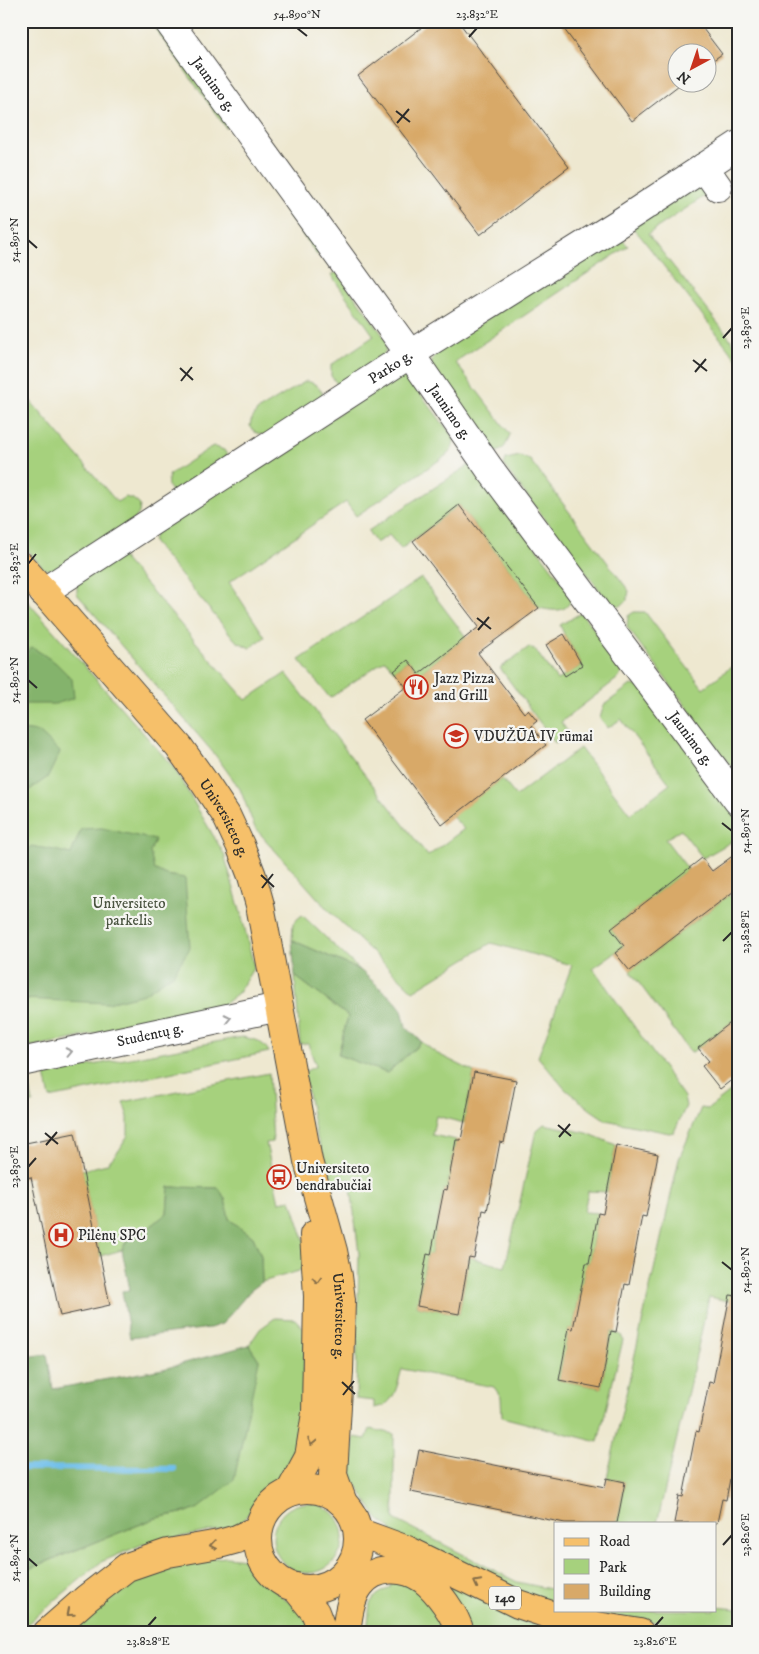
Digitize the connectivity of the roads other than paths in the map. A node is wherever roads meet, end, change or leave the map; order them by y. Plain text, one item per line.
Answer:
1 (168, 21) edge
2 (738, 145) edge
3 (410, 354) junction
4 (21, 566) edge
5 (43, 592) junction
6 (738, 801) edge
7 (279, 1007) junction
8 (21, 1062) edge
9 (308, 1161) junction
10 (290, 1492) junction
11 (343, 1503) junction
12 (259, 1528) junction
13 (358, 1532) junction
14 (341, 1576) junction
15 (295, 1587) junction
16 (46, 1633) edge
17 (324, 1633) edge
18 (337, 1633) edge
19 (346, 1633) edge
20 (460, 1633) edge
21 (640, 1633) edge

1 - 3 street, Jaunimo g.
2 - 3 street, Parko g.
3 - 5 street, Parko g.
3 - 6 street, Jaunimo g.
4 - 5 main road, Universiteto g.
5 - 7 main road, Universiteto g.
8 -> 7 street, Studentų g.
7 - 9 main road, Universiteto g.
9 -> 10 main road, Universiteto g.
9 - 11 main road, Universiteto g.
10 - 11 main road
10 - 12 main road
11 - 13 main road
12 - 15 main road
12 -> 16 main road
13 - 14 main road
21 -> 13 main road, 140
14 - 15 main road
14 - 18 main road
15 - 17 main road
19 - 20 main road

